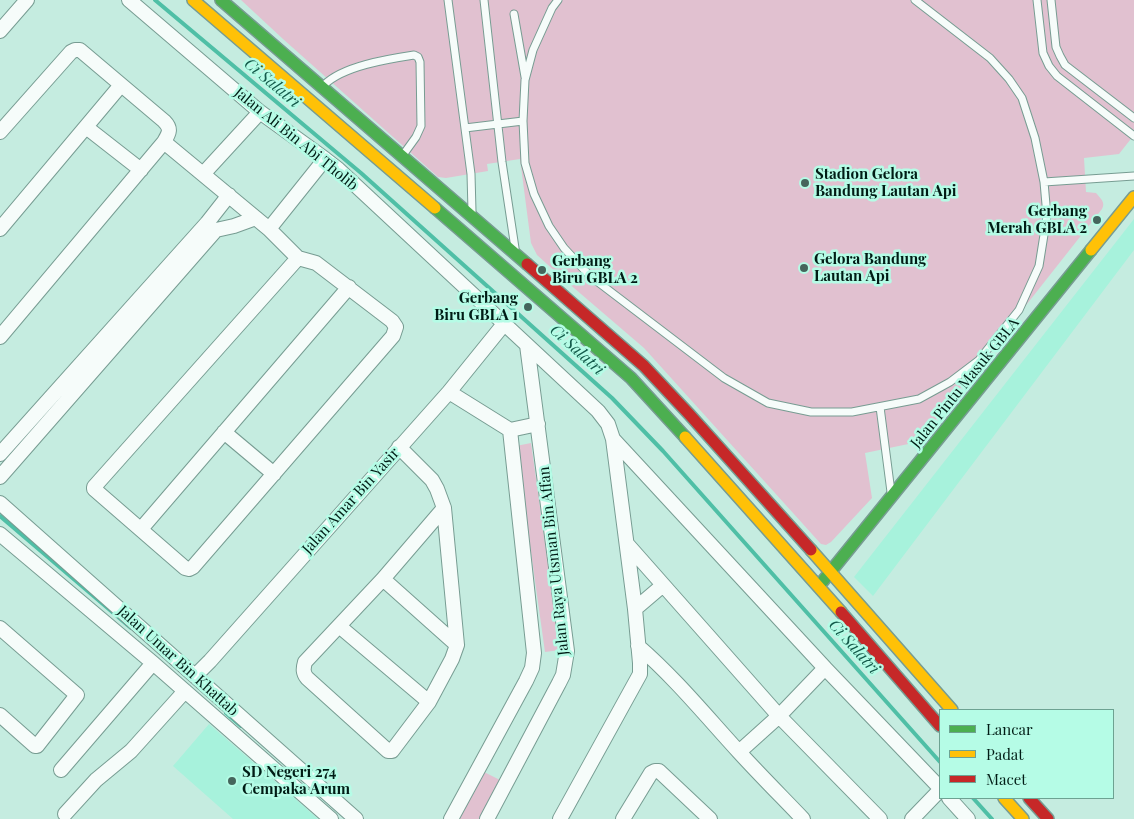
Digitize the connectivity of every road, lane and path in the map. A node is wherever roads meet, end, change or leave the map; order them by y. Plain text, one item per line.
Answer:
1 (27, 0) edge
2 (129, 0) edge
3 (192, 0) edge
4 (221, 0) edge
5 (448, 0) edge
6 (484, 0) edge
7 (558, 0) edge
8 (1037, 0) edge
9 (1051, 0) edge
10 (916, 1) edge
11 (514, 14) dead end
12 (0, 31) edge
13 (525, 80) junction
14 (121, 85) junction
15 (322, 87) junction
16 (260, 112) junction
17 (1134, 118) edge
18 (522, 121) junction
19 (498, 124) junction
20 (86, 127) junction
21 (465, 128) junction
22 (0, 132) edge
23 (1134, 136) edge
24 (164, 142) junction
25 (403, 156) junction
26 (325, 159) junction
27 (141, 170) junction
28 (204, 174) junction
29 (1134, 176) edge
30 (1044, 182) junction
31 (229, 195) junction
32 (1134, 197) edge
33 (472, 217) junction
34 (256, 218) junction
35 (212, 226) junction
36 (0, 229) edge
37 (269, 229) junction
38 (463, 233) junction
39 (516, 254) junction
40 (298, 258) junction
41 (504, 269) junction
42 (349, 287) junction
43 (504, 324) junction
44 (0, 337) edge
45 (527, 346) junction
46 (449, 392) junction
47 (880, 407) junction
48 (538, 424) junction
49 (510, 430) junction
50 (224, 432) junction
51 (613, 439) junction
52 (399, 447) junction
53 (0, 454) edge
54 (274, 474) junction
55 (0, 477) edge
56 (891, 498) junction
57 (0, 502) edge
58 (444, 508) junction
59 (141, 529) junction
60 (0, 534) edge
61 (627, 544) junction
62 (831, 572) junction
63 (383, 579) junction
64 (662, 586) junction
65 (818, 586) junction
66 (635, 609) junction
67 (339, 626) junction
68 (0, 628) edge
69 (458, 645) junction
70 (638, 646) junction
71 (153, 662) junction
72 (659, 665) junction
73 (825, 668) junction
74 (198, 679) junction
75 (637, 681) junction
76 (187, 694) junction
77 (429, 702) junction
78 (951, 709) edge
79 (0, 715) edge
80 (779, 716) junction
81 (939, 725) edge
82 (739, 752) junction
83 (61, 770) dead end
84 (939, 788) edge
85 (939, 790) edge
86 (950, 799) edge
87 (1005, 799) edge
88 (1030, 799) edge
89 (65, 814) dead end
90 (627, 817) edge
91 (331, 819) edge
92 (356, 819) edge
93 (451, 819) edge
94 (487, 819) edge
95 (560, 819) edge
96 (710, 819) edge
97 (803, 819) edge
98 (880, 819) edge
99 (912, 819) edge
100 (968, 819) edge
101 (1023, 819) edge
102 (1048, 819) edge

1 - 12 street
2 - 16 street, Jalan Ali Bin Abi Tholib
3 - 38 street
4 - 15 street
5 - 21 lane
6 - 19 lane
7 - 13 lane
8 - 23 lane
9 - 17 lane
10 - 30 lane
11 - 13 lane
13 - 18 lane
14 - 20 street
14 - 22 street
14 - 24 street
15 - 25 street
15 - 25 lane
16 - 26 street, Jalan Ali Bin Abi Tholib
16 - 28 street
18 - 19 lane
18 - 47 lane
19 - 21 lane
19 - 39 lane
20 - 27 street
20 - 36 street
21 - 33 lane
24 - 27 street
24 - 28 street
25 - 33 street
26 - 37 street
26 - 43 street, Jalan Ali Bin Abi Tholib
27 - 44 street
28 - 31 street
29 - 30 lane
30 - 47 lane
31 - 34 street
31 - 35 street
32 - 56 street, Jalan Pintu Masuk GBLA
33 - 38 lane
33 - 39 street
34 - 35 street
34 - 37 street
35 - 53 street
35 - 55 street
37 - 40 street
38 - 41 street
39 - 41 lane
39 - 62 street
40 - 42 street
40 - 59 street
41 - 65 street
42 - 50 street
42 - 54 street
43 - 45 street, Jalan Ali Bin Abi Tholib
43 - 46 street, Jalan Amar Bin Yasir
45 - 48 street, Jalan Raya Utsman Bin Affan
45 - 51 street, Jalan Ali Bin Abi Tholib
46 - 49 street
46 - 52 street, Jalan Amar Bin Yasir
47 - 56 lane
48 - 49 street
48 - 94 street, Jalan Raya Utsman Bin Affan
49 - 93 street, Jalan Raya Utsman Bin Affan
50 - 54 street
50 - 59 street
51 - 61 street
51 - 73 street
52 - 58 street
52 - 74 street, Jalan Amar Bin Yasir
54 - 59 street
56 - 62 street, Jalan Pintu Masuk GBLA
57 - 74 street, Jalan Umar Bin Khattab
58 - 63 street
58 - 69 street
60 - 71 street, Jalan Umar Bin Khattab
61 - 64 street
61 - 66 street
62 - 65 street, Jalan Pintu Masuk GBLA
62 - 78 street
63 - 67 street
63 - 69 street
64 - 66 street
64 - 80 street
65 - 81 street
66 - 70 street
67 - 77 street
67 - 77 street
68 - 79 street
69 - 77 street
70 - 72 street
70 - 75 street
71 - 76 street, Jalan Umar Bin Khattab
71 - 83 street
72 - 75 street
72 - 82 street
73 - 80 street
73 - 84 street
74 - 76 street, Jalan Amar Bin Yasir
74 - 92 street, Jalan Umar Bin Khattab
75 - 95 street
76 - 89 street, Jalan Amar Bin Yasir
76 - 91 street, Jalan Umar Bin Khattab
80 - 82 street
80 - 98 street
82 - 97 street
85 - 99 street
86 - 100 street
87 - 101 street
88 - 102 street
90 - 96 street

